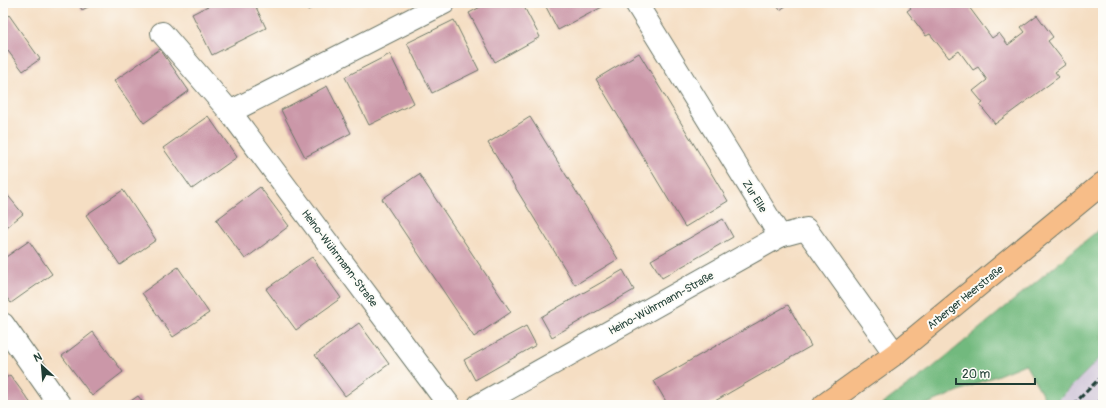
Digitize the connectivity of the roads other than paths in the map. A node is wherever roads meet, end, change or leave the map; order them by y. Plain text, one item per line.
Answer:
1 (444, 3) edge
2 (636, 3) edge
3 (162, 33) dead end
4 (230, 112) junction
5 (1103, 183) edge
6 (780, 236) junction
7 (3, 324) edge
8 (895, 354) junction
9 (60, 405) edge
10 (449, 405) edge
11 (479, 405) edge
12 (824, 405) edge

1 - 4 street
2 - 6 street, Zur Elle
3 - 4 street, Heino-Wührmann-Straße
4 - 10 street, Heino-Wührmann-Straße
5 - 8 main road, Arberger Heerstraße
6 - 8 street
6 - 11 street, Heino-Wührmann-Straße
7 - 9 street
8 - 12 main road, Arberger Heerstraße

